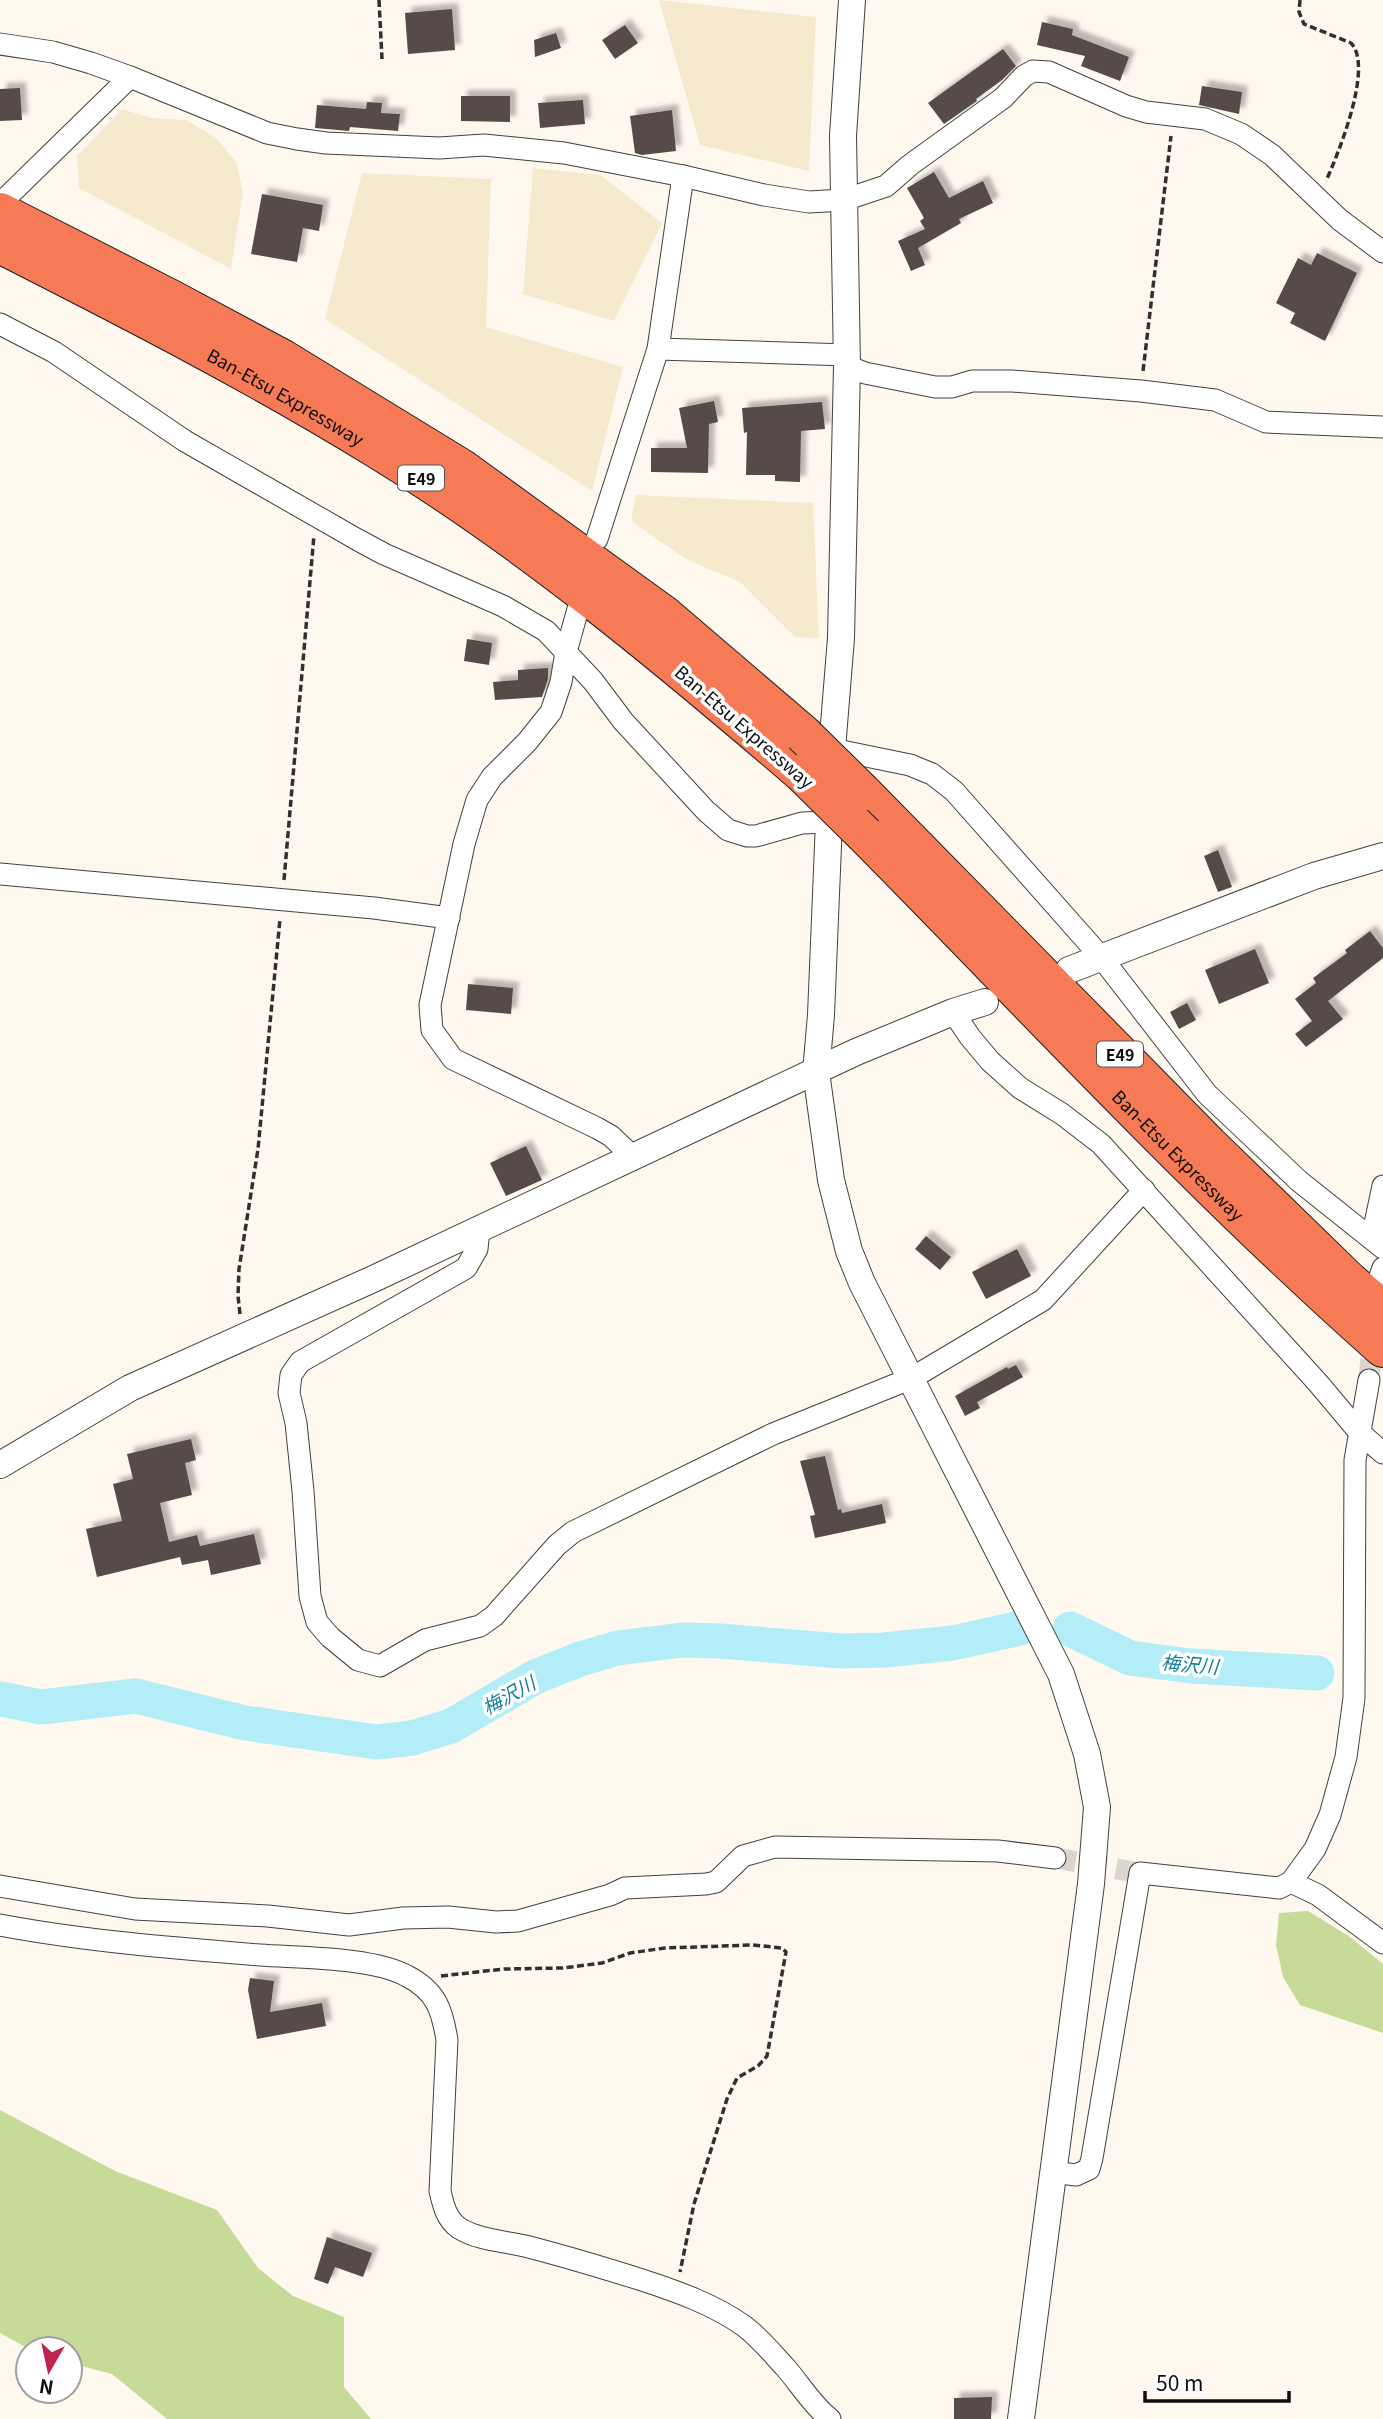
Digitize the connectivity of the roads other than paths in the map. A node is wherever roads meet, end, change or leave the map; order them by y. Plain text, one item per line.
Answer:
1 (852, 0) edge
2 (0, 44) edge
3 (130, 77) junction
4 (683, 176) junction
5 (844, 200) junction
6 (4, 204) edge
7 (0, 244) edge
8 (1383, 252) edge
9 (0, 324) edge
10 (658, 349) junction
11 (847, 361) junction
12 (1383, 428) edge
13 (597, 539) dead end
14 (578, 609) dead end
15 (566, 652) junction
16 (818, 741) junction
17 (830, 822) junction
18 (1383, 856) edge
19 (0, 874) edge
20 (449, 918) junction
21 (1101, 957) junction
22 (1069, 970) dead end
23 (985, 1002) dead end
24 (953, 1012) junction
25 (816, 1072) junction
26 (632, 1156) junction
27 (1383, 1186) edge
28 (1144, 1190) junction
29 (479, 1230) junction
30 (1377, 1243) edge
31 (1382, 1286) edge
32 (1376, 1364) edge
33 (912, 1378) junction
34 (1360, 1433) junction
35 (1383, 1453) edge
36 (0, 1465) edge
37 (1055, 1858) tunnel mouth
38 (1291, 1882) junction
39 (0, 1886) edge
40 (0, 1925) edge
41 (1383, 1943) edge
42 (1052, 2172) junction
43 (830, 2419) edge
44 (1021, 2419) edge

1 - 5 street
2 - 3 street
3 - 4 street
3 - 6 street
4 - 5 street
4 - 10 street
5 - 8 street
5 - 11 street
6 - 16 highway, Ban-Etsu Expressway / E49
7 - 32 highway, Ban-Etsu Expressway / E49, bridge
9 - 15 street
10 - 11 street
10 - 13 street
11 - 12 street
11 - 16 street
14 - 15 street
15 - 17 street
15 - 20 street
16 - 17 street
16 - 21 street
16 - 31 highway, Ban-Etsu Expressway / E49, bridge
17 - 25 street
18 - 21 street
19 - 20 street
20 - 26 street
21 - 22 street
21 - 30 street
23 - 24 street
24 - 25 street
24 - 28 street
25 - 26 street
25 - 33 street
26 - 29 street
27 - 30 street
28 - 33 street
28 - 34 street
29 - 33 street
29 - 36 street
32 - 34 street
33 - 42 street
34 - 35 street
34 - 38 street
37 - 39 street
38 - 41 street
38 - 42 street
40 - 43 street
42 - 44 street

